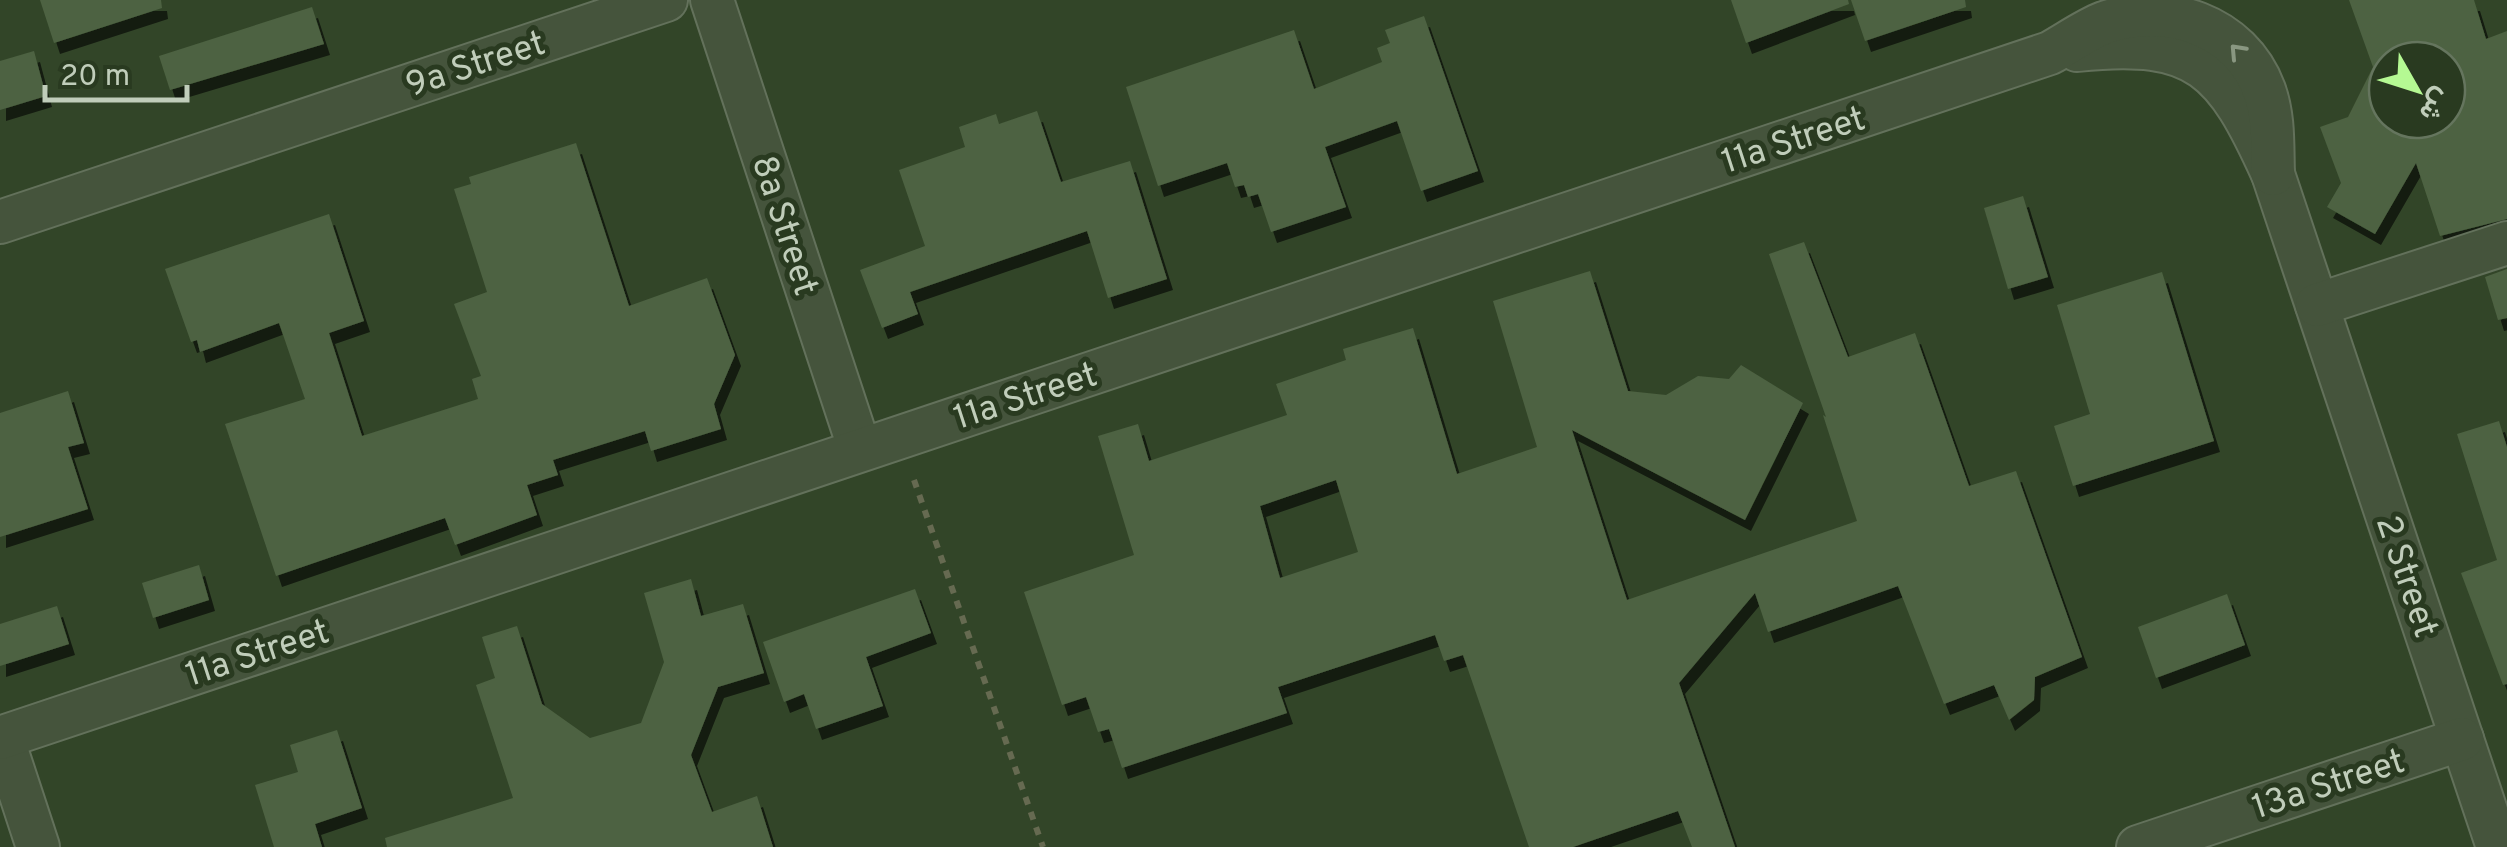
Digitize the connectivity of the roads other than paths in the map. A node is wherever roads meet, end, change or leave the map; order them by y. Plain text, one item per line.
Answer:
1 (666, 0) edge
2 (712, 0) edge
3 (0, 222) edge
4 (2507, 243) edge
5 (2317, 305) junction
6 (880, 444) junction
7 (1, 738) edge
8 (2462, 738) junction
9 (38, 847) edge
10 (2138, 847) edge
11 (2498, 847) edge

1 - 3 street, 9a Street
2 - 6 street, 8a Street
4 - 5 street
5 - 6 street, 11a Street
5 - 8 street, 2 Street
6 - 7 street, 11a Street
7 - 9 street
8 - 10 street, 13a Street
8 - 11 street, 2 Street

